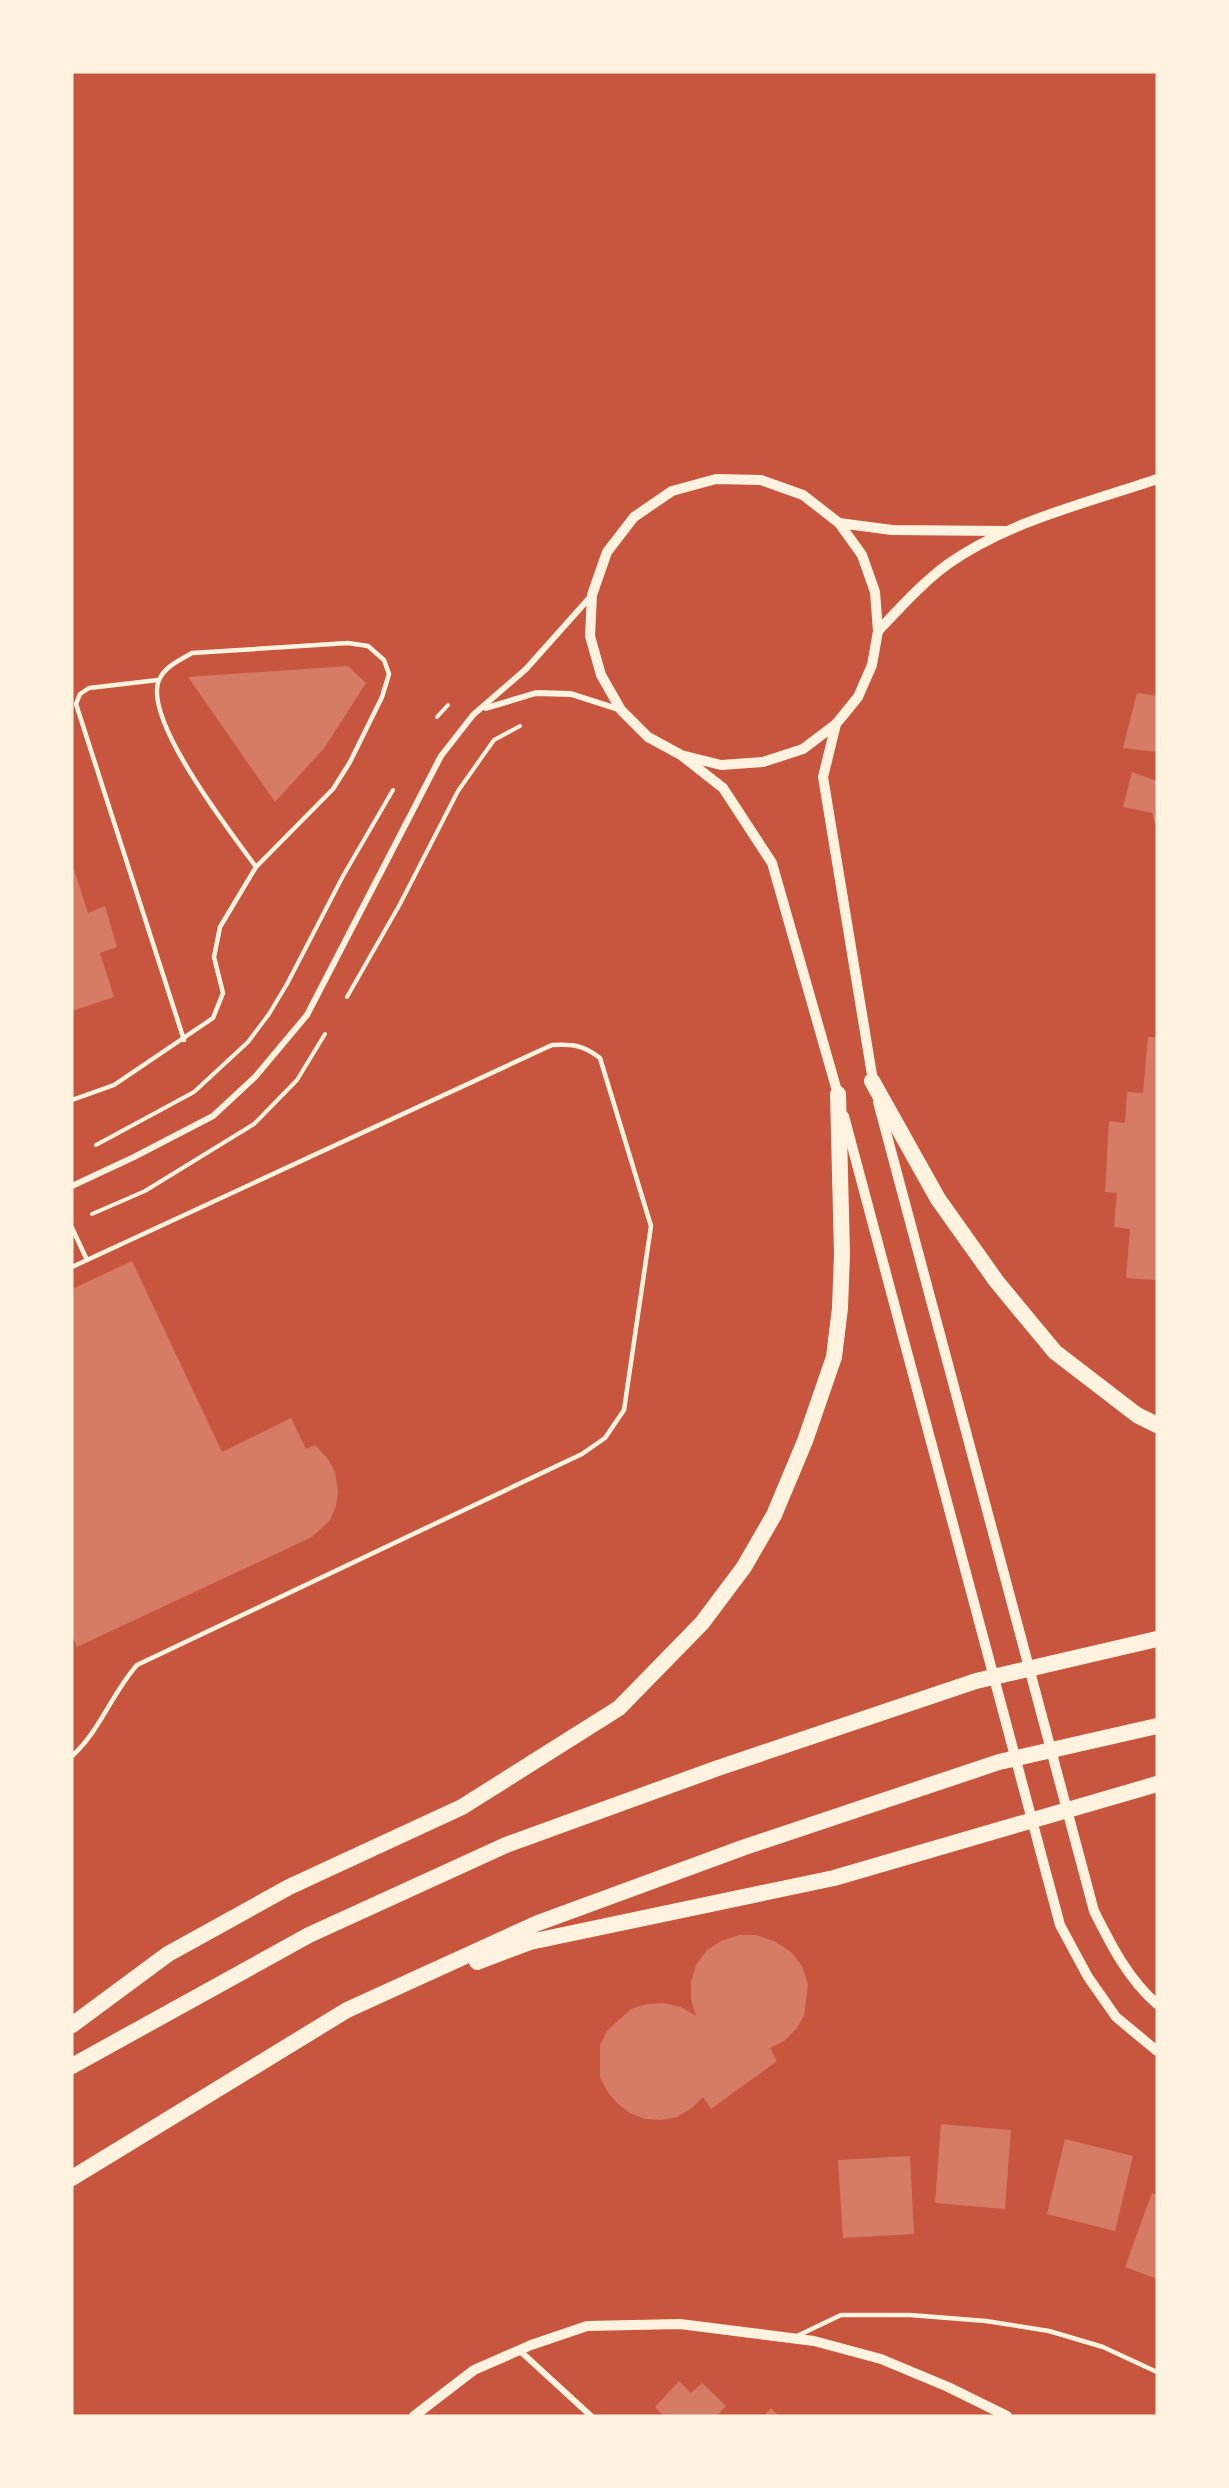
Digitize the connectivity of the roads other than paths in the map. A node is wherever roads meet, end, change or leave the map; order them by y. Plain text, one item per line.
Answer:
1 (1157, 479) edge
2 (839, 524) junction
3 (1006, 531) junction
4 (592, 595) junction
5 (878, 631) junction
6 (158, 680) junction
7 (483, 709) junction
8 (621, 710) junction
9 (836, 724) junction
10 (681, 755) junction
11 (256, 867) junction
12 (184, 1040) junction
13 (872, 1081) junction
14 (838, 1094) junction
15 (72, 1100) edge
16 (72, 1186) edge
17 (72, 1228) edge
18 (87, 1260) junction
19 (72, 1266) edge
20 (1157, 1425) edge
21 (1157, 1639) edge
22 (1157, 1726) edge
23 (72, 1756) edge
24 (1157, 1784) edge
25 (1157, 2004) edge
26 (347, 2010) junction
27 (72, 2025) edge
28 (1157, 2051) edge
29 (72, 2066) edge
30 (72, 2178) edge
31 (792, 2338) junction
32 (519, 2350) junction
33 (1157, 2372) edge
34 (414, 2416) edge
35 (591, 2416) edge
36 (1007, 2416) edge

1 - 3 street
2 - 3 street
2 - 4 street
2 - 5 street
3 - 5 street
4 - 7 street
4 - 8 street
5 - 9 street
6 - 11 lane
6 - 11 lane
6 - 12 lane
7 - 8 street
7 - 16 street
8 - 10 street
9 - 10 street
9 - 13 street
10 - 14 street
11 - 12 lane
12 - 15 lane
13 - 20 highway
13 - 25 street
14 - 27 highway
14 - 28 street
17 - 18 lane
18 - 19 lane
18 - 23 lane
21 - 29 highway
22 - 26 highway
24 - 26 highway
26 - 30 highway
31 - 32 street
31 - 33 lane
31 - 36 street
32 - 34 street
32 - 35 street

